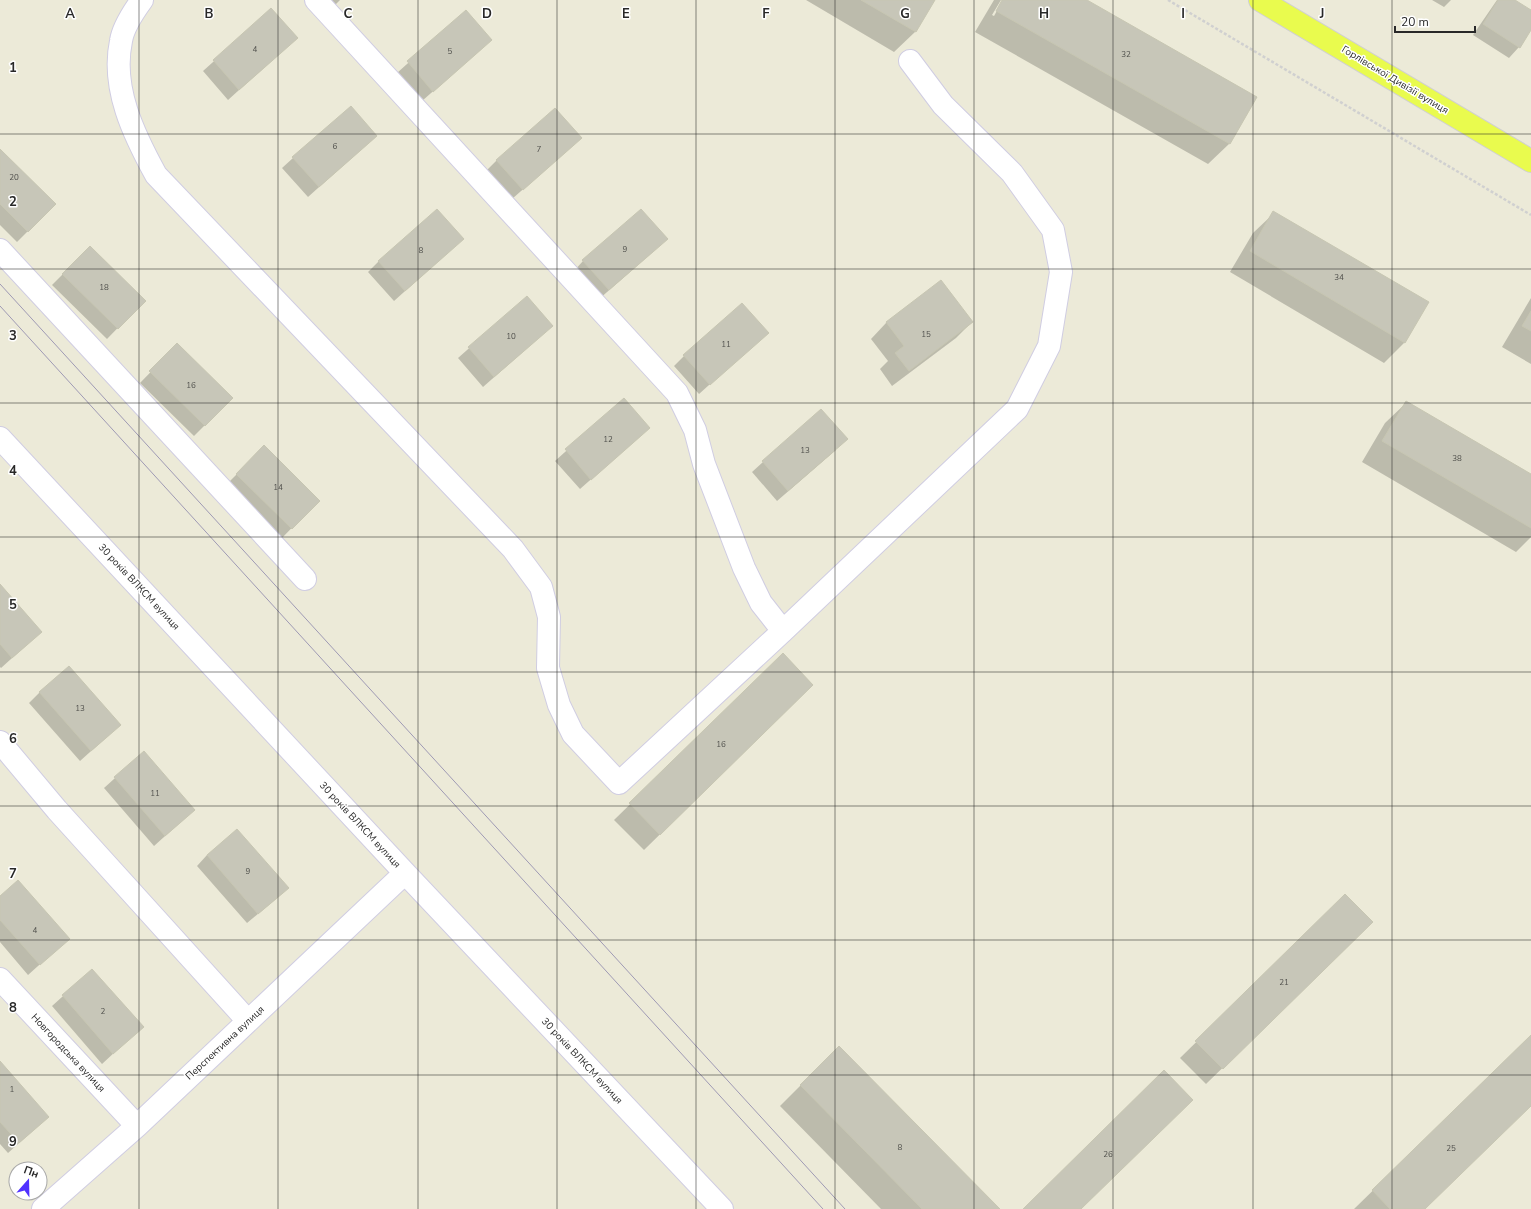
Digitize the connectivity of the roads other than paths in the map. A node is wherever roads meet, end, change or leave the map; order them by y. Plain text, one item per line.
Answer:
1 (142, 0) edge
2 (316, 0) edge
3 (1260, 0) edge
4 (910, 61) dead end
5 (1531, 161) edge
6 (0, 250) edge
7 (0, 438) edge
8 (305, 579) dead end
9 (783, 631) junction
10 (0, 742) edge
11 (405, 874) junction
12 (0, 979) edge
13 (248, 1021) junction
14 (137, 1126) junction
15 (43, 1209) edge
16 (722, 1209) edge

1 - 9 street
2 - 9 street
3 - 5 main road, Горлівської Дивізії вулиця
4 - 9 street
6 - 8 street
7 - 11 street, 30 років ВЛКСМ вулиця
10 - 13 street
11 - 13 street, Перспективна вулиця
11 - 16 street, 30 років ВЛКСМ вулиця
12 - 14 street, Новгородська вулиця
13 - 14 street, Перспективна вулиця
14 - 15 street, Перспективна вулиця

